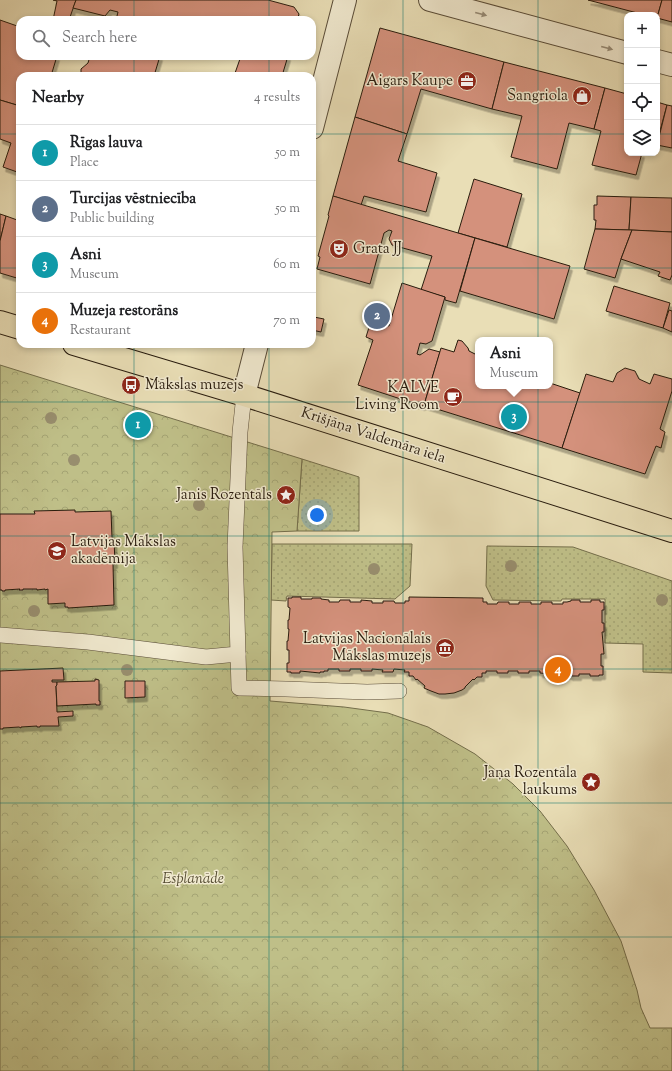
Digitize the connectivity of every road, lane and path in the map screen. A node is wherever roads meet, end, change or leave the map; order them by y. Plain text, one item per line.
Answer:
1 (345, 0) edge
2 (430, 0) edge
3 (624, 52) edge
4 (660, 62) edge
5 (672, 65) edge
6 (316, 112) edge
7 (0, 322) edge
8 (16, 327) edge
9 (87, 348) edge
10 (256, 348) edge
11 (244, 395) junction
12 (672, 531) edge
13 (0, 635) edge
14 (238, 654) junction
15 (399, 691) dead end

1 - 6 street
2 -> 3 street
4 - 5 street
7 - 8 main road
9 - 11 main road, Krišjāņa Valdemāra iela
10 - 11 street
11 - 12 main road, Krišjāņa Valdemāra iela
11 - 14 lane
13 - 14 lane
14 - 15 lane

